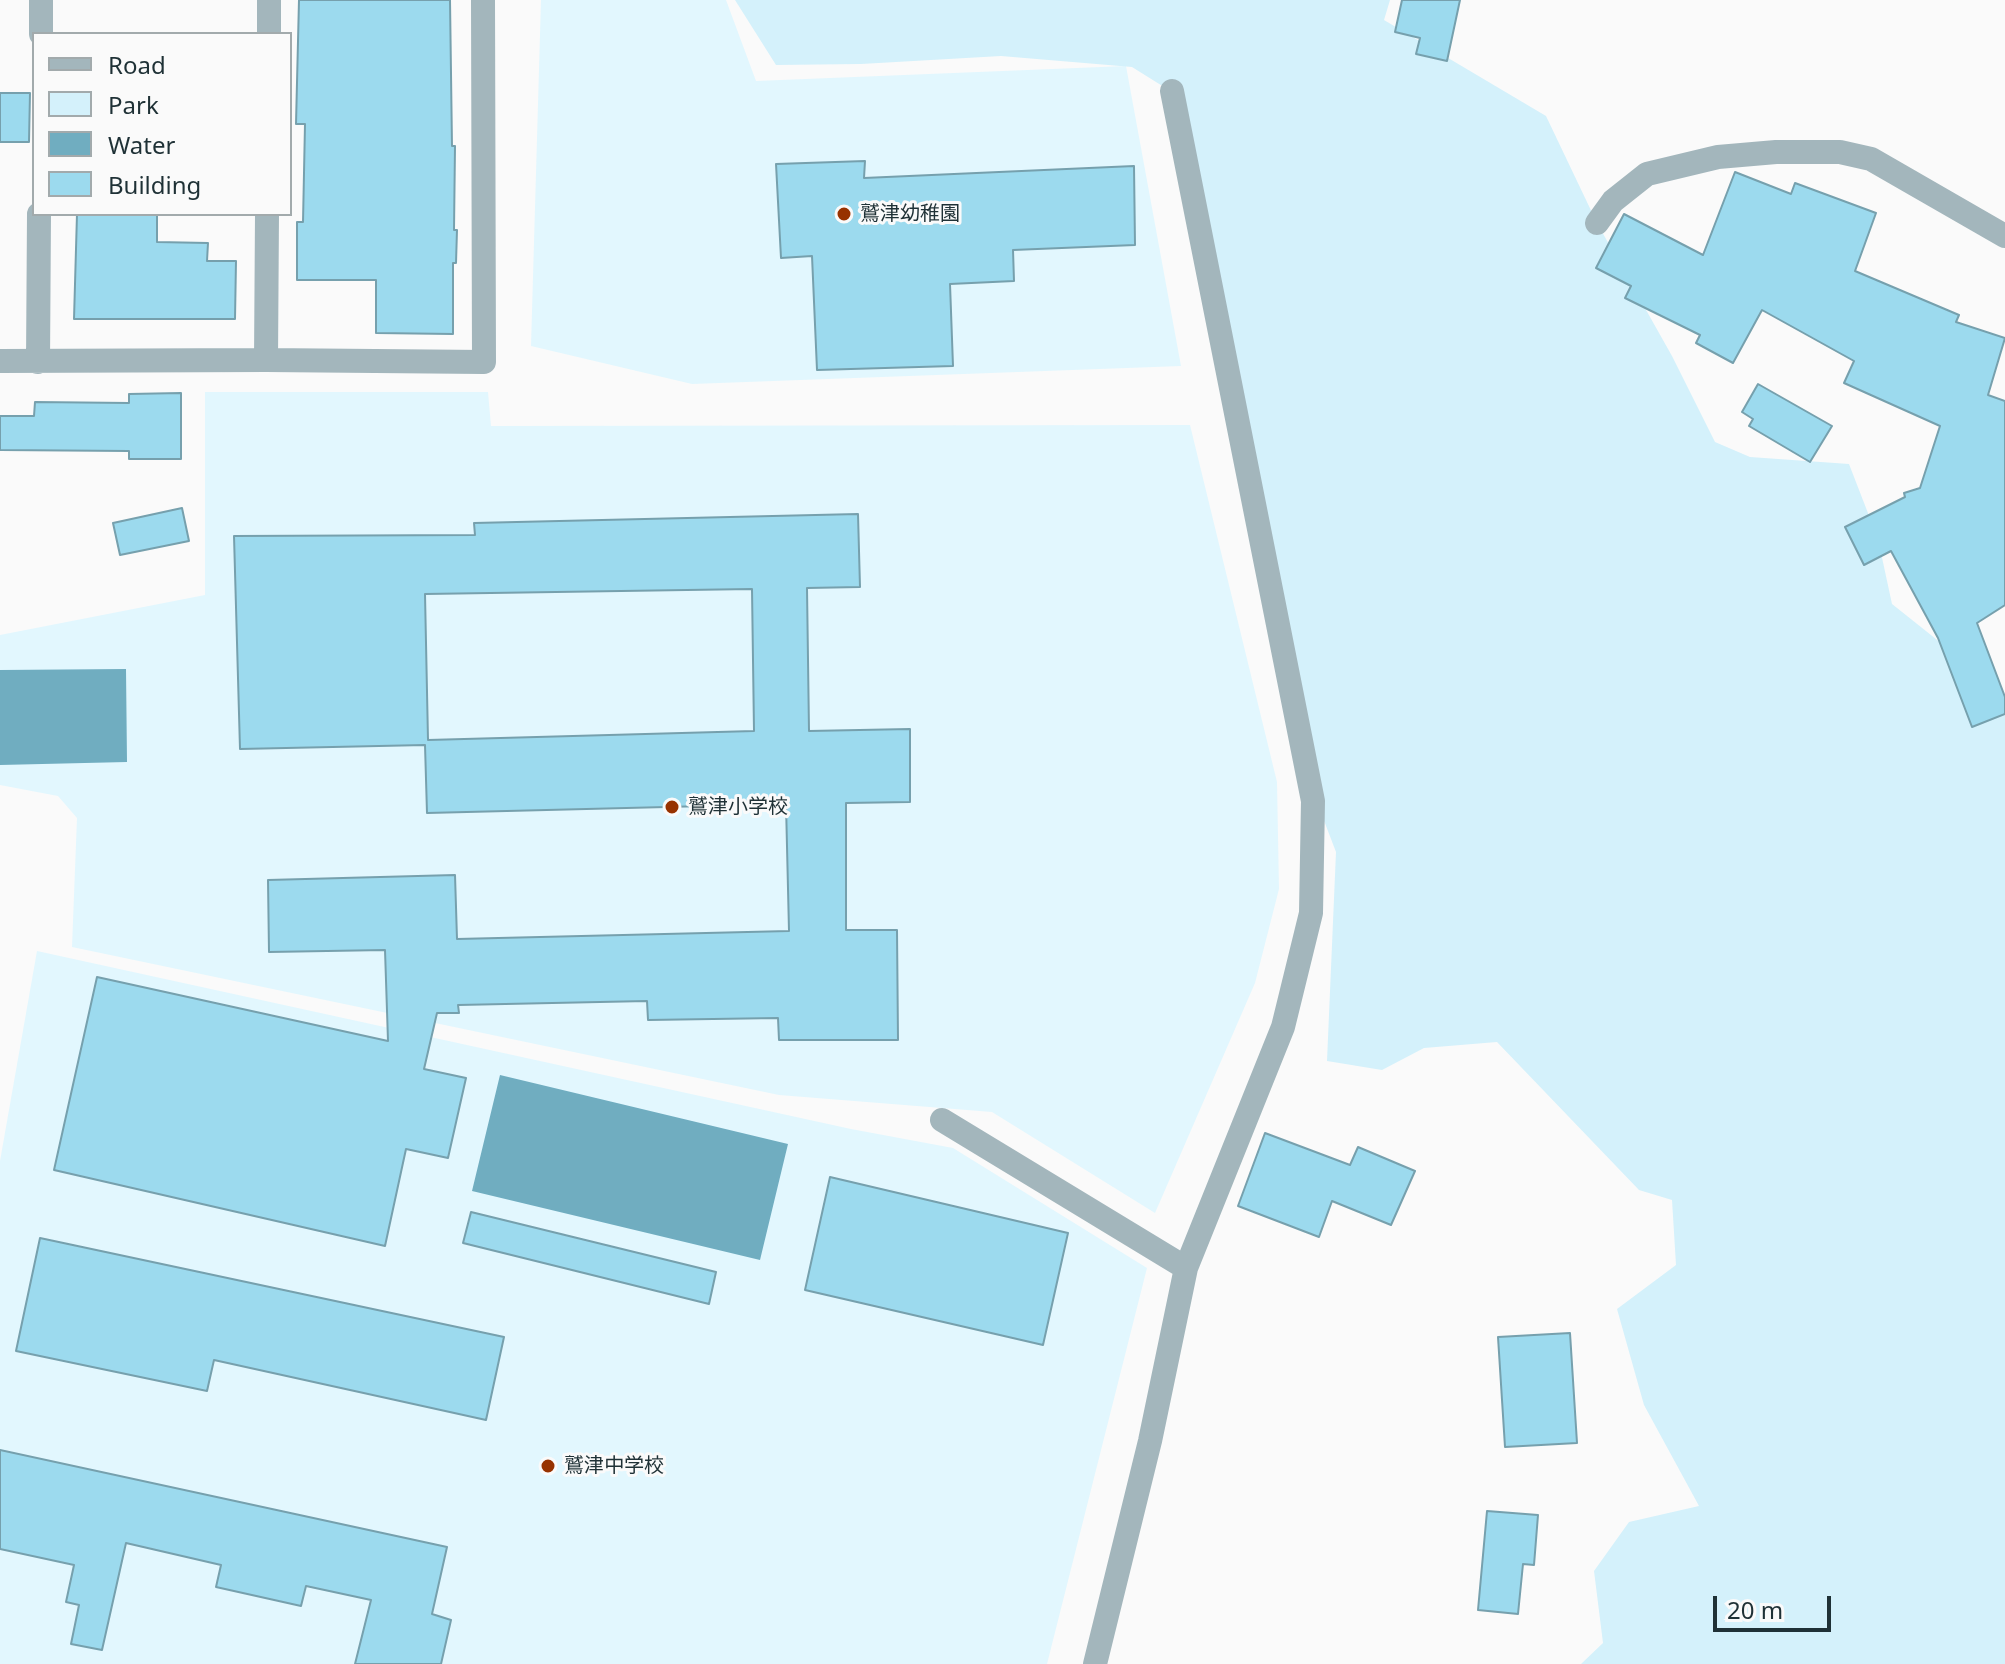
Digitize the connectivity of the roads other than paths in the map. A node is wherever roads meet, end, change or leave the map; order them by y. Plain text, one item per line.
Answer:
1 (41, 0) edge
2 (269, 0) edge
3 (483, 0) edge
4 (41, 32) edge
5 (269, 32) edge
6 (1172, 91) dead end
7 (39, 216) edge
8 (267, 216) edge
9 (1597, 223) dead end
10 (2005, 236) edge
11 (266, 360) junction
12 (0, 361) edge
13 (38, 362) junction
14 (942, 1120) dead end
15 (1186, 1268) junction
16 (1095, 1664) edge

1 - 4 street
2 - 5 street
3 - 11 street
6 - 15 street
7 - 13 street
8 - 11 street
9 - 10 street
11 - 13 street
12 - 13 street
14 - 15 street
15 - 16 street

